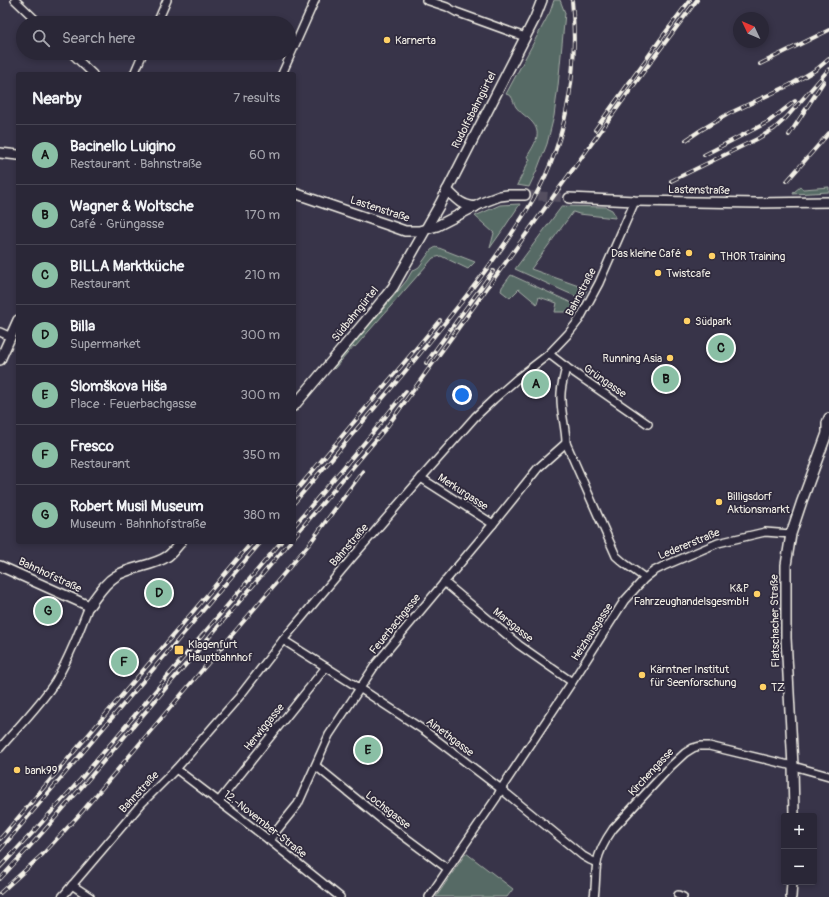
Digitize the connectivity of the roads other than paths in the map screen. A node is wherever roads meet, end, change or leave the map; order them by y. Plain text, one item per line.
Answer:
1 (15, 0) edge
2 (167, 0) edge
3 (315, 0) edge
4 (426, 0) edge
5 (542, 0) edge
6 (32, 16) edge
7 (159, 16) edge
8 (525, 37) junction
9 (296, 43) edge
10 (78, 60) edge
11 (140, 60) edge
12 (288, 60) edge
13 (91, 72) edge
14 (135, 72) edge
15 (283, 72) edge
16 (0, 153) edge
17 (16, 155) edge
18 (447, 190) junction
19 (296, 194) edge
20 (525, 195) tunnel mouth
21 (569, 198) tunnel mouth
22 (635, 201) junction
23 (829, 202) edge
24 (475, 207) junction
25 (426, 230) junction
26 (16, 325) edge
27 (0, 332) edge
28 (11, 337) junction
29 (549, 354) junction
30 (0, 360) edge
31 (566, 367) junction
32 (296, 404) edge
33 (829, 418) edge
34 (648, 424) dead end
35 (828, 430) edge
36 (566, 443) junction
37 (826, 443) edge
38 (421, 478) junction
39 (493, 524) junction
40 (791, 534) junction
41 (179, 544) edge
42 (0, 566) edge
43 (645, 578) junction
44 (444, 582) junction
45 (90, 606) junction
46 (283, 640) junction
47 (326, 667) junction
48 (572, 682) junction
49 (361, 689) junction
50 (0, 748) edge
51 (316, 766) junction
52 (793, 766) junction
53 (176, 769) junction
54 (829, 776) edge
55 (501, 789) junction
56 (219, 801) junction
57 (794, 813) edge
58 (269, 840) junction
59 (597, 862) junction
60 (448, 869) junction
61 (72, 885) junction
62 (792, 885) edge
63 (62, 897) edge
64 (90, 897) edge
65 (340, 897) edge
66 (429, 897) edge
67 (594, 897) edge
68 (791, 897) edge

1 - 6 street
2 - 7 street
3 - 9 street
4 - 8 street
5 - 8 street, Rudolfsbahngürtel
8 - 18 street, Rudolfsbahngürtel
10 - 13 street
11 - 14 street
12 - 15 street
16 - 17 street
18 - 24 street
18 - 25 street, Rudolfsbahngürtel
19 - 25 street, Lastenstraße
20 - 24 street, Lastenstraße
21 - 22 street, Lastenstraße
22 - 23 street, Lastenstraße
22 - 29 street, Bahnstraße
24 - 25 street, Lastenstraße
25 - 32 street, Südbahngürtel
26 - 28 street
27 - 28 street
28 - 30 street
29 - 31 street, Grüngasse
29 - 38 street, Bahnstraße
31 - 34 street, Grüngasse
31 - 36 street
33 - 35 street, Flatschacher Straße
35 - 37 street, Flatschacher Straße
36 - 39 street, Feuerbachgasse
36 - 43 street
37 - 40 street, Flatschacher Straße
38 - 39 street, Merkurgasse
38 - 46 street, Bahnstraße
39 - 44 street, Feuerbachgasse
40 - 43 street, Ledererstraße
40 - 52 street, Flatschacher Straße
41 - 45 street
42 - 45 street, Bahnhofstraße
43 - 48 street, Heizhausgasse
44 - 48 street, Marsgasse
44 - 49 street, Feuerbachgasse
45 - 50 street
46 - 47 street, Ainethgasse
46 - 53 street, Bahnstraße
47 - 49 street, Ainethgasse
47 - 56 street, Herwiggasse
48 - 55 street, Heizhausgasse
49 - 51 street, Feuerbachgasse
49 - 55 street, Ainethgasse
51 - 58 street, Feuerbachgasse
51 - 60 street, Lochsgasse
52 - 54 street, Kirchengasse
52 - 57 street, Flatschacher Straße
52 - 59 street, Kirchengasse
53 - 56 street, 12.-November-Straße
53 - 61 street, Bahnstraße
55 - 59 street, Ainethgasse
55 - 60 street, Heizhausgasse
56 - 58 street, 12.-November-Straße
58 - 65 street, 12.-November-Straße
59 - 67 street, Kirchengasse
60 - 66 street, Heizhausgasse
61 - 63 street, Bahnstraße
61 - 64 street
62 - 68 street

